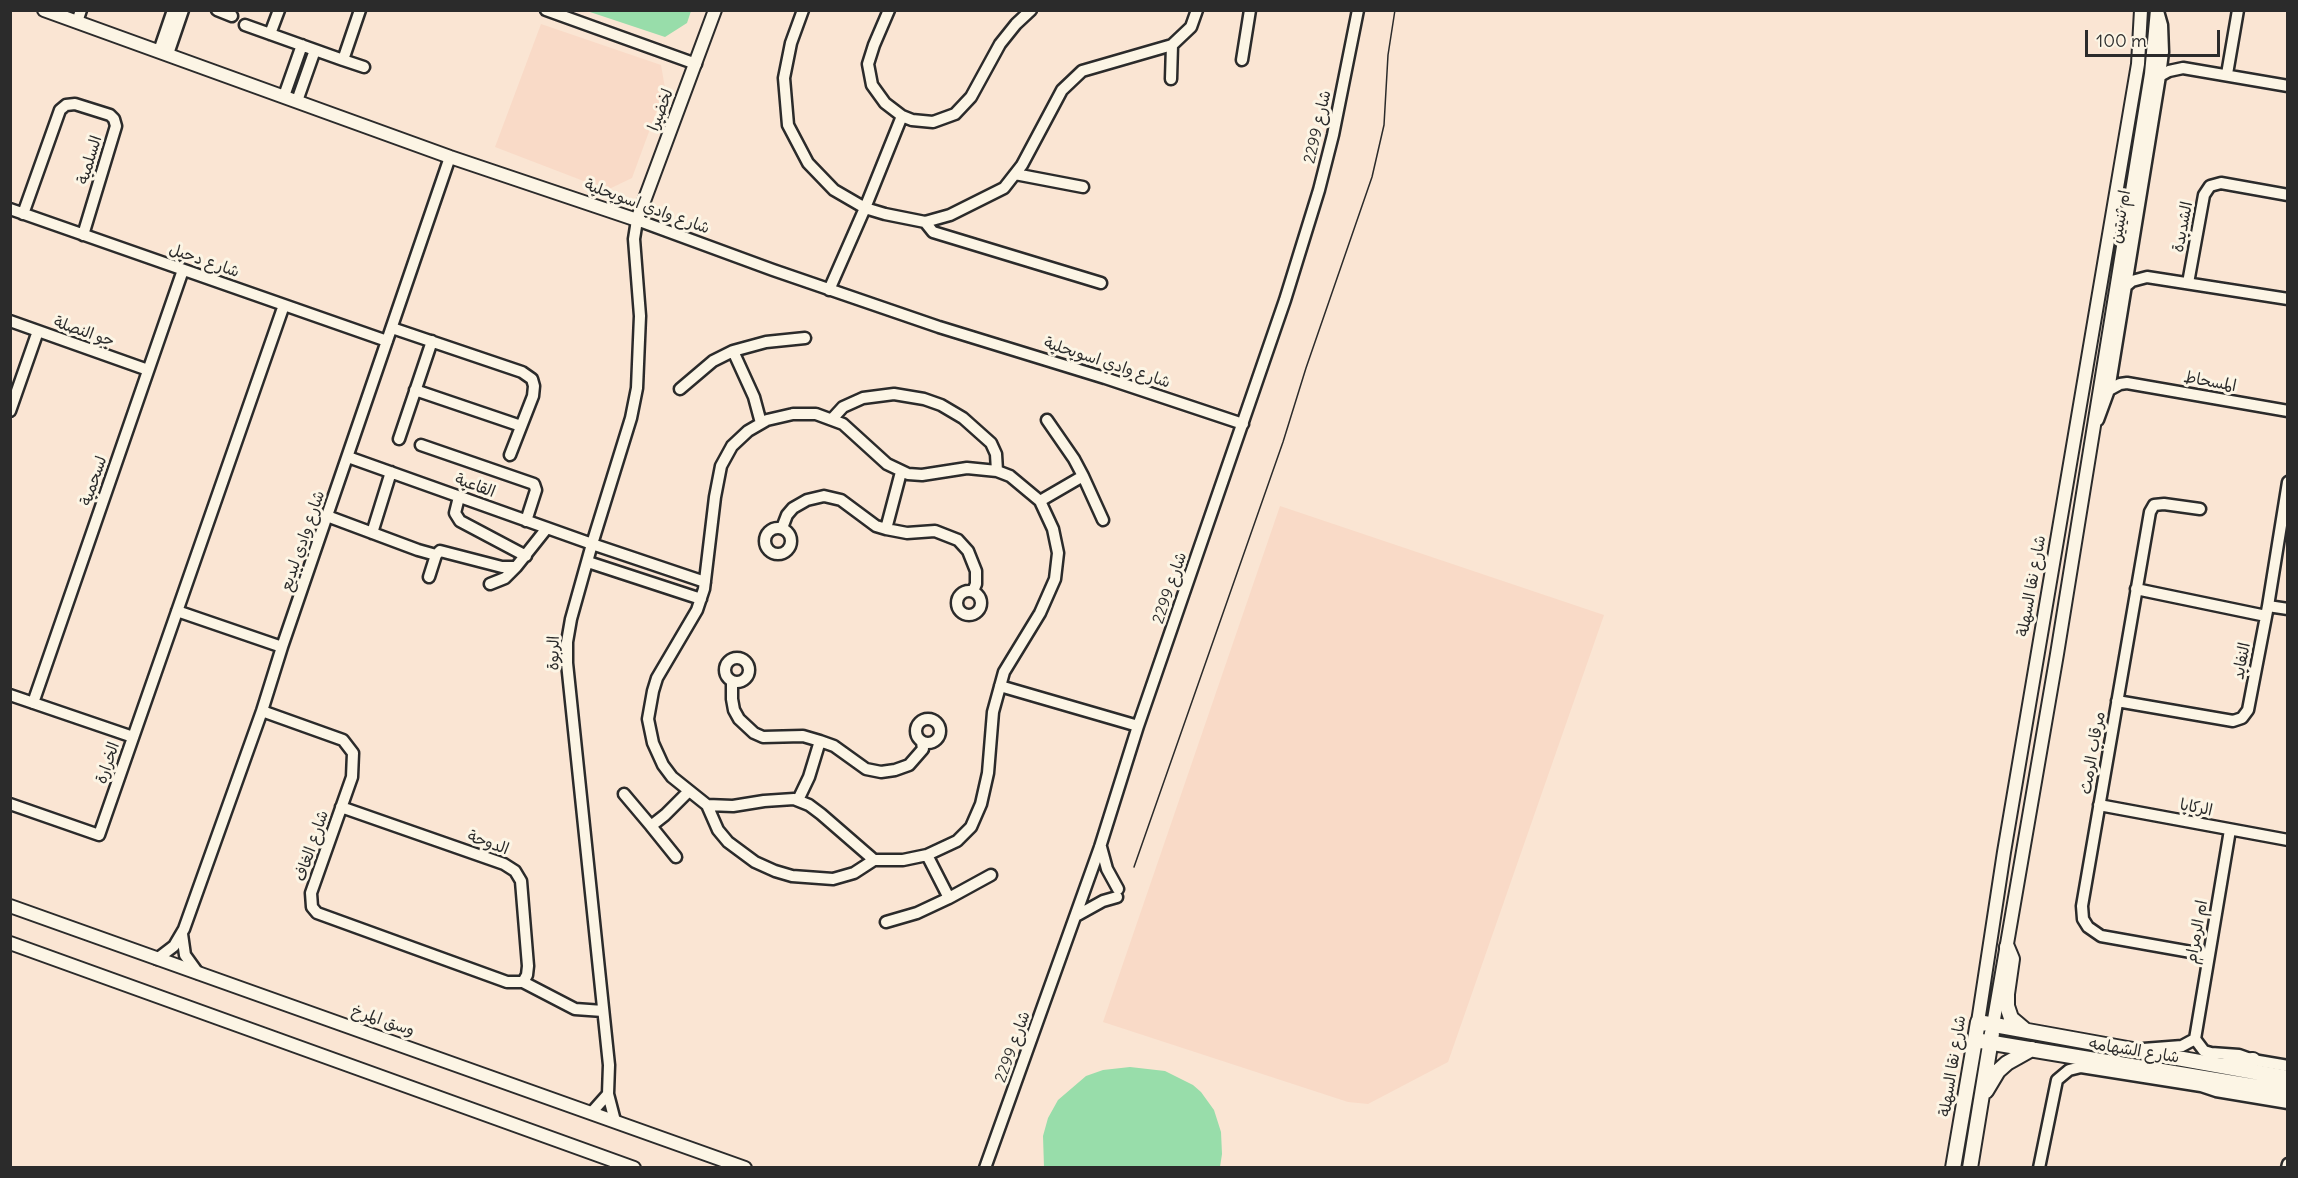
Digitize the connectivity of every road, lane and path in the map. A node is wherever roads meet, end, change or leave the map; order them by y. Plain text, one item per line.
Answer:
1 (44, 10) edge
2 (172, 10) edge
3 (183, 10) edge
4 (217, 10) edge
5 (279, 10) edge
6 (360, 10) edge
7 (546, 10) edge
8 (716, 10) edge
9 (803, 10) edge
10 (889, 10) edge
11 (1031, 10) edge
12 (1197, 10) edge
13 (1250, 10) edge
14 (1358, 10) edge
15 (2141, 10) edge
16 (2157, 10) edge
17 (2238, 10) edge
18 (79, 16) edge
19 (232, 16) dead end
20 (245, 25) dead end
21 (270, 34) junction
22 (302, 45) junction
23 (1172, 45) junction
24 (315, 50) junction
25 (163, 52) junction
26 (2163, 52) junction
27 (343, 60) junction
28 (1242, 60) dead end
29 (696, 64) junction
30 (364, 67) dead end
31 (2183, 68) junction
32 (2227, 74) junction
33 (2160, 76) junction
34 (1172, 79) dead end
35 (2288, 86) edge
36 (284, 96) junction
37 (297, 101) junction
38 (902, 116) junction
39 (450, 157) junction
40 (1015, 174) junction
41 (1083, 187) dead end
42 (2288, 195) edge
43 (865, 208) junction
44 (10, 210) edge
45 (23, 214) junction
46 (637, 220) junction
47 (926, 222) junction
48 (83, 235) junction
49 (2129, 258) junction
50 (183, 270) junction
51 (2146, 276) junction
52 (1101, 283) dead end
53 (2188, 283) junction
54 (2125, 287) junction
55 (829, 290) junction
56 (2287, 296) edge
57 (284, 305) junction
58 (10, 321) edge
59 (392, 328) junction
60 (38, 331) junction
61 (805, 338) dead end
62 (387, 341) junction
63 (432, 341) junction
64 (733, 351) junction
65 (2112, 366) junction
66 (148, 370) junction
67 (2127, 383) junction
68 (680, 389) dead end
69 (415, 390) junction
70 (2109, 390) junction
71 (10, 411) edge
72 (2288, 411) edge
73 (832, 419) junction
74 (1047, 420) dead end
75 (762, 423) junction
76 (1243, 424) junction
77 (2094, 425) junction
78 (521, 426) junction
79 (399, 439) dead end
80 (421, 445) dead end
81 (510, 455) dead end
82 (348, 456) junction
83 (901, 471) junction
84 (997, 471) junction
85 (391, 472) junction
86 (1083, 476) junction
87 (2288, 482) edge
88 (459, 497) junction
89 (1040, 501) junction
90 (2200, 508) dead end
91 (327, 516) junction
92 (1103, 520) dead end
93 (526, 521) junction
94 (547, 528) junction
95 (782, 528) dead end
96 (886, 529) junction
97 (372, 533) junction
98 (592, 544) junction
99 (436, 555) junction
100 (526, 556) junction
101 (630, 557) junction
102 (588, 562) junction
103 (516, 567) junction
104 (624, 574) junction
105 (429, 576) dead end
106 (705, 582) junction
107 (490, 584) dead end
108 (2136, 589) junction
109 (973, 591) dead end
110 (701, 599) junction
111 (2288, 609) edge
112 (177, 611) junction
113 (2267, 611) junction
114 (282, 647) junction
115 (732, 682) dead end
116 (1000, 686) junction
117 (10, 695) edge
118 (2117, 701) junction
119 (33, 703) junction
120 (262, 711) junction
121 (1138, 726) junction
122 (133, 737) junction
123 (820, 741) junction
124 (922, 742) dead end
125 (688, 791) junction
126 (624, 794) dead end
127 (798, 800) junction
128 (10, 804) edge
129 (707, 805) junction
130 (2099, 805) junction
131 (341, 807) junction
132 (651, 826) junction
133 (2230, 830) junction
134 (2288, 840) edge
135 (1100, 847) junction
136 (927, 855) junction
137 (676, 857) dead end
138 (874, 860) junction
139 (991, 875) dead end
140 (949, 898) junction
141 (10, 906) edge
142 (1076, 916) junction
143 (886, 922) dead end
144 (182, 933) junction
145 (10, 943) edge
146 (2007, 947) junction
147 (2208, 955) junction
148 (157, 959) junction
149 (198, 973) junction
150 (520, 983) junction
151 (603, 1011) junction
152 (1978, 1022) junction
153 (1994, 1025) junction
154 (2025, 1031) junction
155 (2195, 1039) junction
156 (1975, 1040) junction
157 (1991, 1042) junction
158 (2032, 1049) junction
159 (2133, 1051) junction
160 (2253, 1060) junction
161 (2218, 1066) junction
162 (2288, 1066) edge
163 (2288, 1078) edge
164 (2215, 1081) junction
165 (608, 1094) junction
166 (2242, 1096) junction
167 (2286, 1102) edge
168 (1981, 1104) junction
169 (592, 1113) junction
170 (615, 1121) junction
171 (634, 1167) edge
172 (745, 1167) edge
173 (985, 1167) edge
174 (1953, 1167) edge
175 (1970, 1167) edge
176 (2041, 1167) edge

1 - 18 street, شارع وادي اسويحلية
2 - 25 street
3 - 25 street
4 - 19 street
5 - 21 street
6 - 27 street
7 - 29 street
8 - 29 street, لخضيرا
9 - 43 street
10 - 38 street
11 - 38 street
12 - 23 street
13 - 28 street
14 - 76 street, شارع 2299
15 - 152 street, شارع نقا السهلة
16 - 26 street, ام ثنيتين
16 - 77 street, شارع نقا السهلة
17 - 32 street
18 - 25 street, شارع وادي اسويحلية
20 - 21 street
21 - 22 street
22 - 24 street
22 - 36 street
23 - 34 street
23 - 40 street
24 - 27 street
24 - 37 street
25 - 36 street, شارع وادي اسويحلية
26 - 31 street
26 - 33 street, ام ثنيتين
27 - 30 street
29 - 46 street, لخضيرا
31 - 32 street
31 - 33 street
32 - 35 street
33 - 49 street, ام ثنيتين
36 - 37 street, شارع وادي اسويحلية
37 - 39 street, شارع وادي اسويحلية
38 - 43 street
39 - 46 street, شارع وادي اسويحلية
39 - 59 street, شارع وادي لبديع
40 - 41 street
40 - 47 street
42 - 53 street, الشديدة
43 - 47 street
43 - 55 street
44 - 45 street, شارع دحيل
45 - 48 street, شارع دحيل
45 - 48 street, السلمية
46 - 55 street, شارع وادي اسويحلية
46 - 98 street, الربوة
47 - 52 street
48 - 50 street, شارع دحيل
49 - 51 street
49 - 54 street, ام ثنيتين
50 - 57 street, شارع دحيل
50 - 66 street, لسحمية
51 - 53 street
51 - 54 street
53 - 56 street
54 - 65 street, ام ثنيتين
55 - 76 street, شارع وادي اسويحلية
57 - 62 street, شارع دحيل
57 - 112 street, الخرارة
58 - 60 street, جو النصلة
59 - 62 street, شارع وادي لبديع
59 - 63 street
60 - 66 street, جو النصلة
60 - 71 street
61 - 64 street
62 - 82 street, شارع وادي لبديع
63 - 69 street
63 - 78 street
64 - 68 street
64 - 75 street
65 - 67 street
65 - 70 street, ام ثنيتين
66 - 119 street, لسحمية
67 - 70 street
67 - 72 street, المسحاط
69 - 78 street
69 - 79 street
70 - 77 street, ام ثنيتين
73 - 75 street
73 - 83 street
73 - 84 street
74 - 86 street
75 - 106 street
76 - 121 street, شارع 2299
77 - 146 street, شارع نقا السهلة
78 - 81 street
80 - 93 street
82 - 85 street, القاعية
82 - 91 street, شارع وادي لبديع
83 - 84 street
83 - 96 street
84 - 89 street
85 - 88 street, القاعية
85 - 97 street
86 - 89 street
86 - 92 street
87 - 113 street, النفايد
88 - 93 street, القاعية
88 - 100 street
89 - 116 street
90 - 108 street, مرقاب الرمث
91 - 97 street
91 - 114 street, شارع وادي لبديع
93 - 94 street, القاعية
94 - 98 street, القاعية
94 - 100 street
95 - 96 street
96 - 109 street
97 - 99 street
98 - 101 street, القاعية
98 - 102 street, الربوة
99 - 103 street
99 - 105 street
100 - 103 street
101 - 104 street
101 - 106 street, القاعية
102 - 104 street
102 - 151 street, الربوة
103 - 107 street
104 - 110 street
106 - 110 street
108 - 113 street
108 - 118 street, مرقاب الرمث
110 - 125 street
111 - 113 street
112 - 114 street
112 - 122 street, الخرارة
113 - 118 street, النفايد
114 - 120 street, شارع وادي لبديع
115 - 123 street
116 - 121 street
116 - 136 street
117 - 119 street
118 - 130 street, مرقاب الرمث
119 - 122 street
120 - 131 street, شارع الغاف
120 - 144 street, شارع وادي لبديع
121 - 135 street, شارع 2299
122 - 128 street, الخرارة
123 - 124 street
123 - 127 street
125 - 129 street
125 - 132 street
126 - 132 street
127 - 129 street
127 - 138 street
129 - 138 street
130 - 133 street, الركايا
130 - 147 street, مرقاب الرمث
131 - 150 street, الدوحة
131 - 150 street, شارع الغاف
132 - 137 street
133 - 134 street, الركايا
133 - 147 street, ام الرمرام
135 - 142 street, شارع 2299
135 - 142 street
136 - 138 street
136 - 140 street
139 - 140 street
140 - 143 street
141 - 148 street, وسق المرخ
142 - 173 street, شارع 2299
144 - 148 street, شارع وادي لبديع
144 - 149 street
145 - 171 street
146 - 153 street, شارع نقا السهلة
146 - 154 main road
147 - 155 street, ام الرمرام
148 - 149 street, وسق المرخ
149 - 169 street, وسق المرخ
150 - 151 street
151 - 165 street, الربوة
152 - 153 main road, شارع الشهامه
152 - 156 main road, شارع نقا السهلة
153 - 154 main road, شارع الشهامه
153 - 157 main road, شارع نقا السهلة
154 - 159 main road, شارع الشهامه
155 - 159 street
155 - 160 street
156 - 157 main road, شارع الشهامه
156 - 174 main road, شارع نقا السهلة
157 - 158 main road, شارع الشهامه
157 - 168 main road, شارع نقا السهلة
158 - 164 main road, شارع الشهامه
158 - 168 main road
159 - 161 main road, شارع الشهامه
160 - 161 main road
160 - 162 street
161 - 163 main road, شارع الشهامه
164 - 166 main road
164 - 167 main road, شارع الشهامه
165 - 169 street
165 - 170 street, الربوة
166 - 167 street, شارع الشهامه
166 - 176 street, شارع الشهامه
168 - 175 main road, شارع نقا السهلة
169 - 170 street, وسق المرخ
170 - 172 street, وسق المرخ

